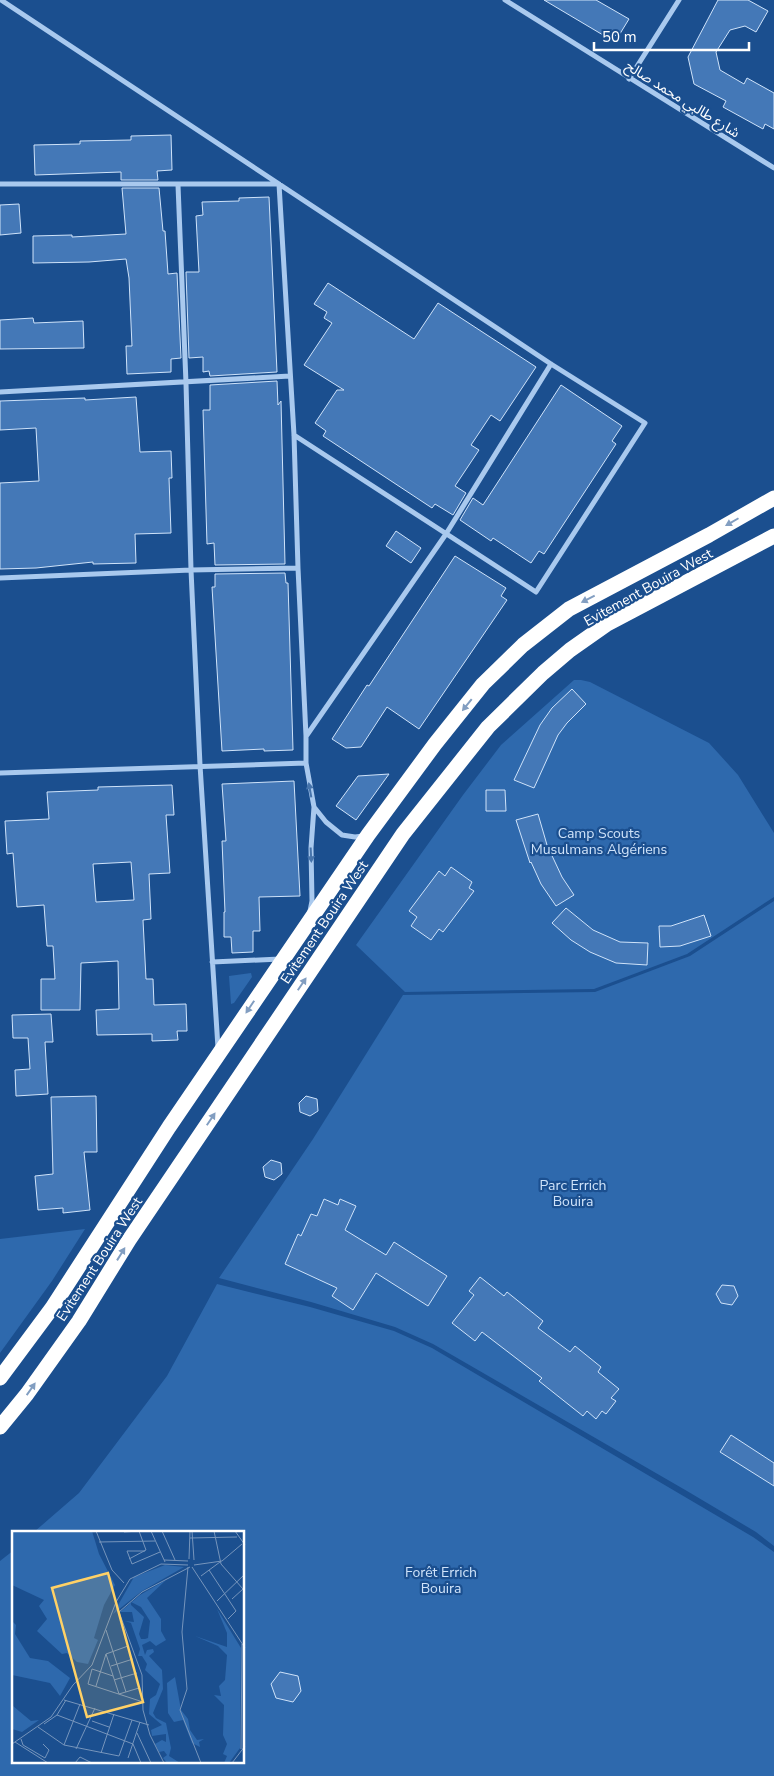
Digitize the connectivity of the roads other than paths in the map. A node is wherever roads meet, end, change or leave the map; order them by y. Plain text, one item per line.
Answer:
1 (1, 0) edge
2 (505, 0) edge
3 (679, 0) edge
4 (629, 79) junction
5 (774, 168) edge
6 (0, 184) edge
7 (279, 184) junction
8 (178, 185) junction
9 (552, 364) junction
10 (290, 376) junction
11 (186, 383) junction
12 (0, 392) edge
13 (294, 435) junction
14 (774, 498) edge
15 (446, 534) junction
16 (774, 536) edge
17 (298, 568) junction
18 (191, 570) junction
19 (0, 578) edge
20 (306, 736) junction
21 (306, 763) junction
22 (200, 765) junction
23 (0, 773) edge
24 (314, 807) junction
25 (368, 835) junction
26 (305, 928) junction
27 (283, 959) junction
28 (212, 962) junction
29 (218, 1054) junction
30 (0, 1378) edge
31 (0, 1426) edge

1 - 7 street
2 - 4 street, شارع طالبي محمد صالح
3 - 4 street
4 - 5 street, شارع طالبي محمد صالح
6 - 8 street
7 - 8 street
7 - 9 street
7 - 10 street
8 - 11 street
9 - 15 street
9 - 15 street
10 - 11 street
10 - 13 street
11 - 12 street
11 - 18 street
13 - 15 street
13 - 17 street
14 -> 25 highway, Evitement Bouira West
15 - 20 street
31 -> 16 highway, Evitement Bouira West
17 - 18 street
17 - 20 street
18 - 19 street
18 - 22 street
20 - 21 street
21 - 22 street
24 -> 21 street
22 - 23 street
22 - 28 street
24 - 25 street
24 -> 26 street
25 - 26 highway, Evitement Bouira West
26 - 27 highway, Evitement Bouira West
27 - 28 street
27 -> 29 highway, Evitement Bouira West
28 - 29 street
29 - 30 highway, Evitement Bouira West

